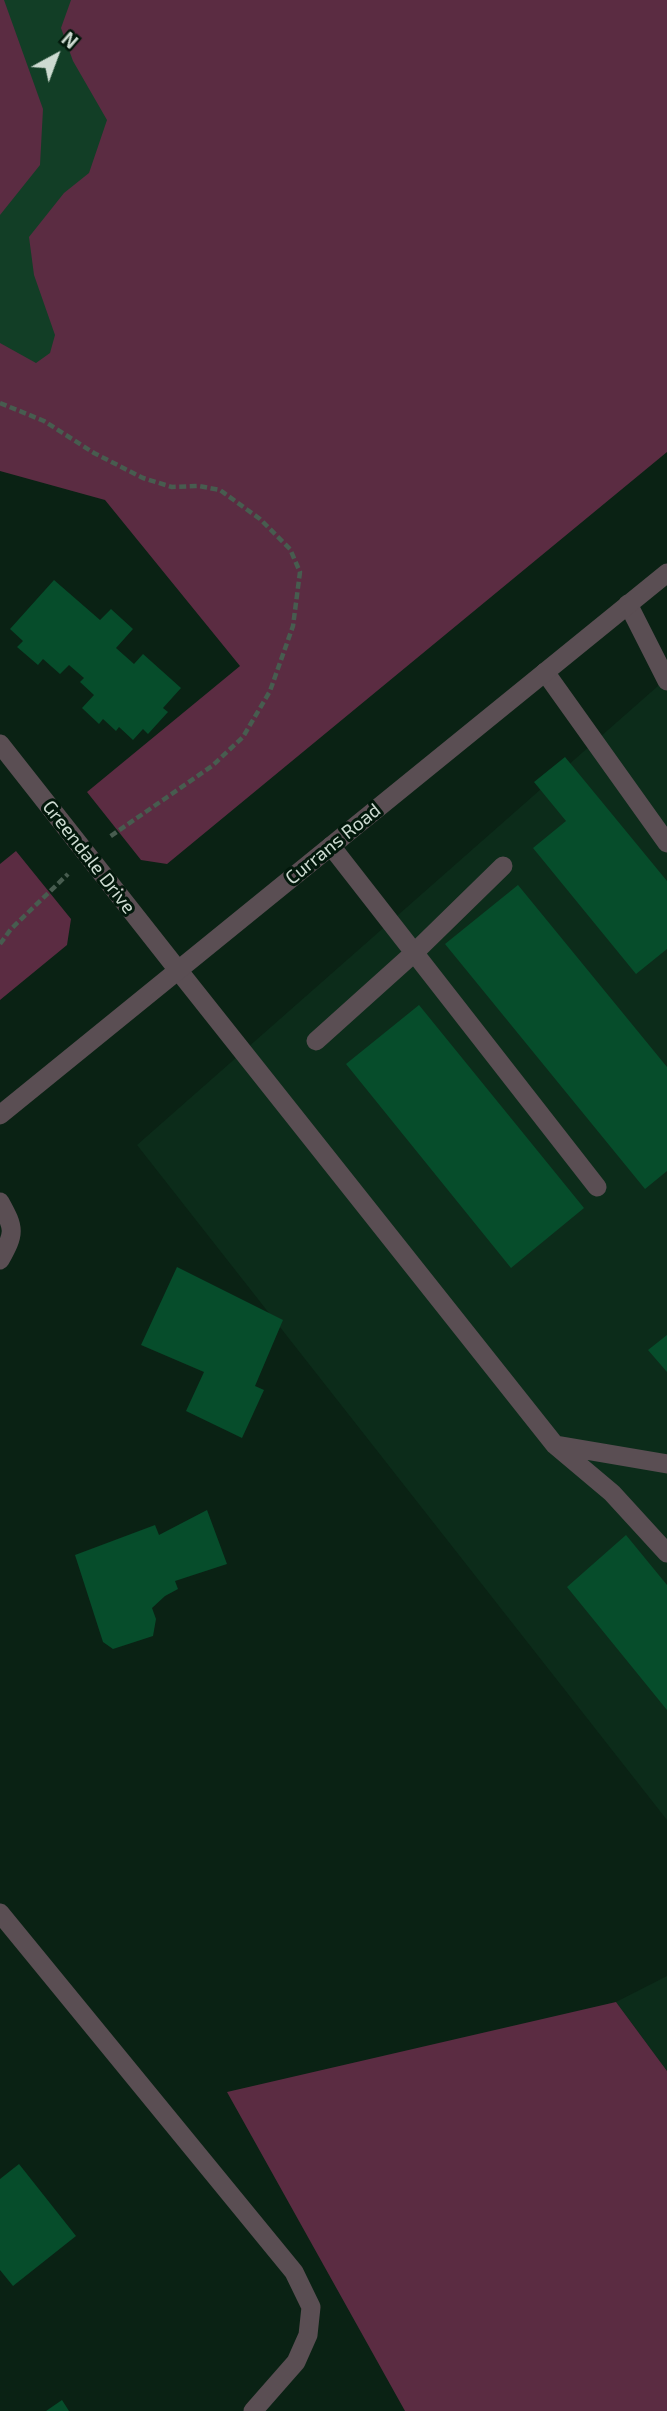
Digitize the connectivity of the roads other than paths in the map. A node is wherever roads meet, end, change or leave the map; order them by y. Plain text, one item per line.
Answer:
1 (667, 573) edge
2 (628, 604) junction
3 (545, 672) junction
4 (667, 681) edge
5 (0, 744) edge
6 (667, 843) edge
7 (331, 846) junction
8 (503, 866) dead end
9 (415, 953) junction
10 (178, 970) junction
11 (316, 1041) dead end
12 (0, 1115) edge
13 (597, 1187) dead end
14 (0, 1202) edge
15 (0, 1260) edge
16 (555, 1445) junction
17 (667, 1464) edge
18 (667, 1553) edge
19 (0, 1913) edge
20 (253, 2411) edge

1 - 2 street, Currans Road
2 - 3 street, Currans Road
2 - 4 street
3 - 6 street
3 - 7 street, Currans Road
5 - 10 street, Greendale Drive
7 - 9 street
7 - 10 street, Currans Road
8 - 9 street
9 - 11 street
9 - 13 street
10 - 12 street, Currans Road
10 - 16 street, Greendale Drive
14 - 15 street
16 - 17 street
16 - 18 street, Greendale Drive
19 - 20 street

